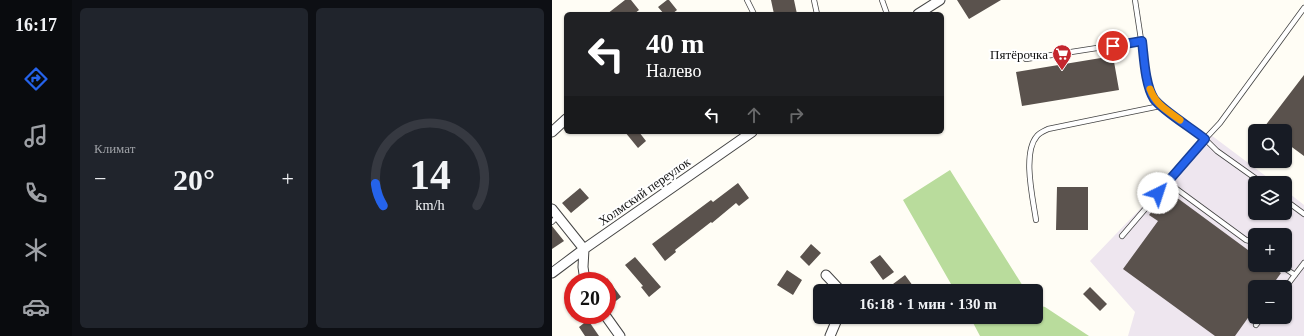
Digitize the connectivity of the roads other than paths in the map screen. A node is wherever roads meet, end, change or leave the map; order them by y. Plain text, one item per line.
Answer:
1 (747, 0) edge
2 (814, 0) edge
3 (882, 0) edge
4 (940, 0) edge
5 (1135, 0) edge
6 (1304, 8) edge
7 (753, 12) edge
8 (817, 12) edge
9 (886, 12) edge
10 (921, 12) edge
11 (1142, 41) junction
12 (1026, 59) dead end
13 (1160, 106) junction
14 (564, 121) edge
15 (552, 132) edge
16 (749, 134) edge
17 (1205, 139) junction
18 (1252, 176) edge
19 (1168, 182) junction
20 (1292, 205) edge
21 (1304, 214) edge
22 (554, 216) edge
23 (1036, 220) dead end
24 (1122, 236) dead end
25 (1248, 240) edge
26 (584, 249) junction
27 (1304, 262) edge
28 (584, 272) edge
29 (1290, 272) edge
30 (552, 273) edge
31 (826, 275) dead end
32 (1295, 275) junction
33 (1291, 280) edge
34 (834, 284) edge
35 (611, 324) edge
36 (835, 324) edge
37 (620, 336) edge
38 (830, 336) edge

1 - 7 lane
2 - 8 lane
3 - 9 lane
4 - 10 street
5 - 11 lane
6 - 17 lane
11 - 12 lane
11 - 13 lane
13 - 17 lane
13 - 23 lane
14 - 15 street
16 - 26 street, Холмский переулок
17 - 18 lane
17 - 19 lane
19 - 24 lane
19 - 25 lane
20 - 21 lane
22 - 26 street
26 - 28 street
26 - 30 street, Холмский переулок
27 - 32 lane
29 - 32 lane
31 - 34 street
32 - 33 lane
35 - 37 street
36 - 38 street

